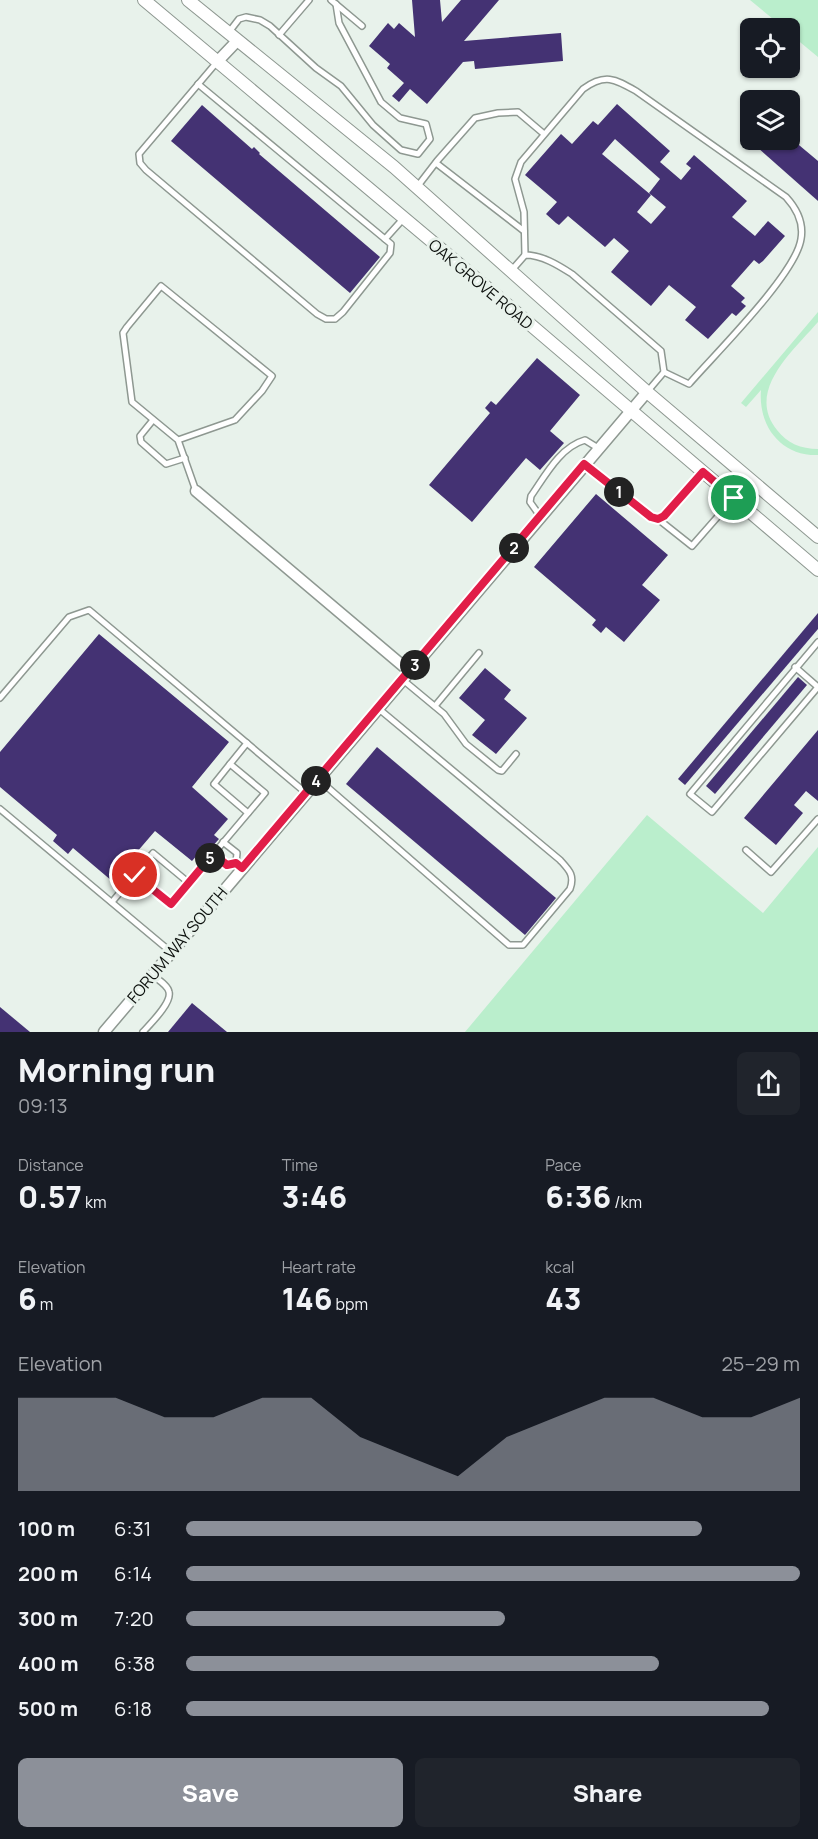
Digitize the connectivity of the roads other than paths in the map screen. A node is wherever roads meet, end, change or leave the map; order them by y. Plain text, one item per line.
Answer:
1 (144, 0) edge
2 (188, 0) edge
3 (309, 0) edge
4 (334, 2) edge
5 (362, 26) dead end
6 (279, 35) junction
7 (232, 37) junction
8 (217, 62) junction
9 (198, 84) junction
10 (544, 134) junction
11 (436, 163) junction
12 (417, 187) junction
13 (403, 219) junction
14 (525, 231) junction
15 (385, 238) junction
16 (525, 255) junction
17 (511, 271) junction
18 (664, 372) junction
19 (647, 392) junction
20 (630, 410) junction
21 (153, 420) junction
22 (178, 440) junction
23 (598, 448) junction
24 (184, 458) junction
25 (584, 464) junction
26 (703, 472) junction
27 (196, 491) joint
28 (734, 498) junction
29 (540, 516) junction
30 (658, 519) junction
31 (818, 537) edge
32 (818, 570) edge
33 (818, 642) edge
34 (479, 652) dead end
35 (795, 668) junction
36 (406, 675) junction
37 (0, 698) edge
38 (435, 706) junction
39 (378, 708) junction
40 (247, 743) junction
41 (516, 754) dead end
42 (230, 764) junction
43 (318, 779) junction
44 (306, 793) junction
45 (0, 809) edge
46 (248, 813) junction
47 (818, 819) edge
48 (223, 842) junction
49 (746, 850) dead end
50 (213, 854) junction
51 (239, 866) junction
52 (135, 875) junction
53 (189, 882) junction
54 (112, 902) junction
55 (171, 952) junction
56 (152, 975) junction
57 (104, 1032) edge
58 (143, 1032) edge

1 - 8 street, OAK GROVE ROAD
2 - 7 street, OAK GROVE ROAD
3 - 6 lane
4 - 5 lane
4 - 6 lane
6 - 7 lane
7 - 8 street
7 - 12 street, OAK GROVE ROAD
8 - 9 lane
8 - 13 street, OAK GROVE ROAD
9 - 15 lane
9 - 15 lane
10 - 11 lane
10 - 14 lane
10 - 18 lane
11 - 12 lane
11 - 14 lane
12 - 17 street, OAK GROVE ROAD
13 - 15 lane
13 - 20 street, OAK GROVE ROAD
14 - 16 lane
16 - 17 lane
16 - 18 lane
17 - 19 street, OAK GROVE ROAD
18 - 19 lane
19 - 20 street, FORUM WAY SOUTH
19 - 31 street, OAK GROVE ROAD
20 - 23 street, FORUM WAY SOUTH
20 - 26 street, OAK GROVE ROAD
21 - 22 lane
21 - 22 lane
21 - 24 lane
22 - 24 lane
23 - 25 street, FORUM WAY SOUTH
23 - 29 lane
24 - 27 lane
25 - 29 street, FORUM WAY SOUTH
25 - 30 lane
26 - 28 street, OAK GROVE ROAD
26 - 30 lane
27 - 36 street
28 - 30 lane
28 - 32 street, OAK GROVE ROAD
29 - 36 street, FORUM WAY SOUTH
33 - 35 lane
34 - 38 lane
35 - 35 lane
36 - 38 lane
36 - 39 street, FORUM WAY SOUTH
37 - 40 lane
38 - 41 lane
39 - 43 street, FORUM WAY SOUTH
39 - 43 lane
40 - 42 lane
40 - 44 lane
42 - 46 lane
42 - 46 lane
43 - 44 street, FORUM WAY SOUTH
44 - 51 street, FORUM WAY SOUTH
45 - 54 lane
46 - 48 lane
47 - 49 lane
48 - 50 lane
48 - 51 lane
50 - 51 lane
50 - 53 lane
51 - 55 street, FORUM WAY SOUTH
52 - 53 lane
52 - 53 lane
52 - 54 lane
54 - 55 lane
55 - 56 street, FORUM WAY SOUTH
56 - 57 street, FORUM WAY SOUTH
56 - 58 lane

